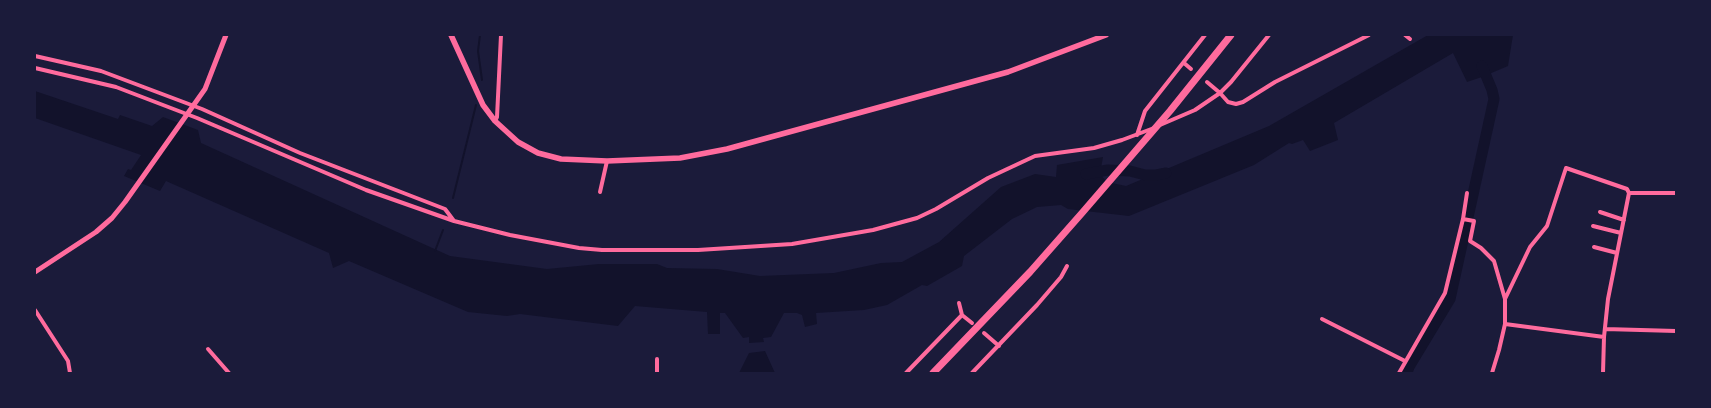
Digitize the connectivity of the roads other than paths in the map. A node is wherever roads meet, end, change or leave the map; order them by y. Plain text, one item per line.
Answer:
1 (226, 35) edge
2 (451, 35) edge
3 (501, 35) edge
4 (1106, 35) edge
5 (1205, 35) edge
6 (1231, 35) edge
7 (1268, 35) edge
8 (1369, 35) edge
9 (1405, 35) edge
10 (1410, 39) dead end
11 (35, 56) edge
12 (1184, 63) junction
13 (35, 68) edge
14 (1191, 69) dead end
15 (1207, 82) dead end
16 (1220, 93) junction
17 (495, 121) junction
18 (1137, 135) junction
19 (608, 161) junction
20 (600, 192) dead end
21 (1467, 193) dead end
22 (1630, 193) junction
23 (1676, 193) edge
24 (1600, 212) dead end
25 (1463, 219) junction
26 (1624, 220) junction
27 (454, 221) junction
28 (1593, 226) dead end
29 (1621, 233) junction
30 (1594, 247) dead end
31 (1617, 253) junction
32 (1067, 266) dead end
33 (35, 272) edge
34 (1505, 299) junction
35 (959, 303) dead end
36 (35, 310) edge
37 (962, 314) junction
38 (1322, 319) dead end
39 (972, 323) dead end
40 (1504, 324) junction
41 (1605, 329) junction
42 (1676, 331) edge
43 (984, 333) dead end
44 (1604, 337) junction
45 (999, 346) junction
46 (208, 349) dead end
47 (657, 359) dead end
48 (1405, 361) junction
49 (70, 373) edge
50 (229, 373) edge
51 (657, 373) edge
52 (906, 373) edge
53 (933, 373) edge
54 (972, 373) edge
55 (1399, 373) edge
56 (1492, 373) edge
57 (1603, 373) edge

1 - 33 street
2 - 17 main road
3 - 17 street
4 - 19 main road
5 - 12 street
6 - 53 highway
7 - 16 street
8 - 16 street
9 - 10 street
11 - 27 street
12 - 14 street
12 - 18 street
13 - 27 street
15 - 16 street
16 - 18 street
17 - 19 main road
18 - 27 street
19 - 20 street
21 - 25 street
22 - 23 street
22 - 26 street
22 - 34 street
24 - 26 street
25 - 34 street
25 - 48 street
26 - 29 street
28 - 29 street
29 - 31 street
30 - 31 street
31 - 41 street
32 - 45 street
34 - 40 street
35 - 37 street
36 - 49 street
37 - 39 street
37 - 52 street
38 - 48 street
40 - 44 street
40 - 56 street
41 - 42 street
41 - 44 street
43 - 45 street
44 - 57 street
45 - 54 street
46 - 50 street
47 - 51 street
48 - 55 street

